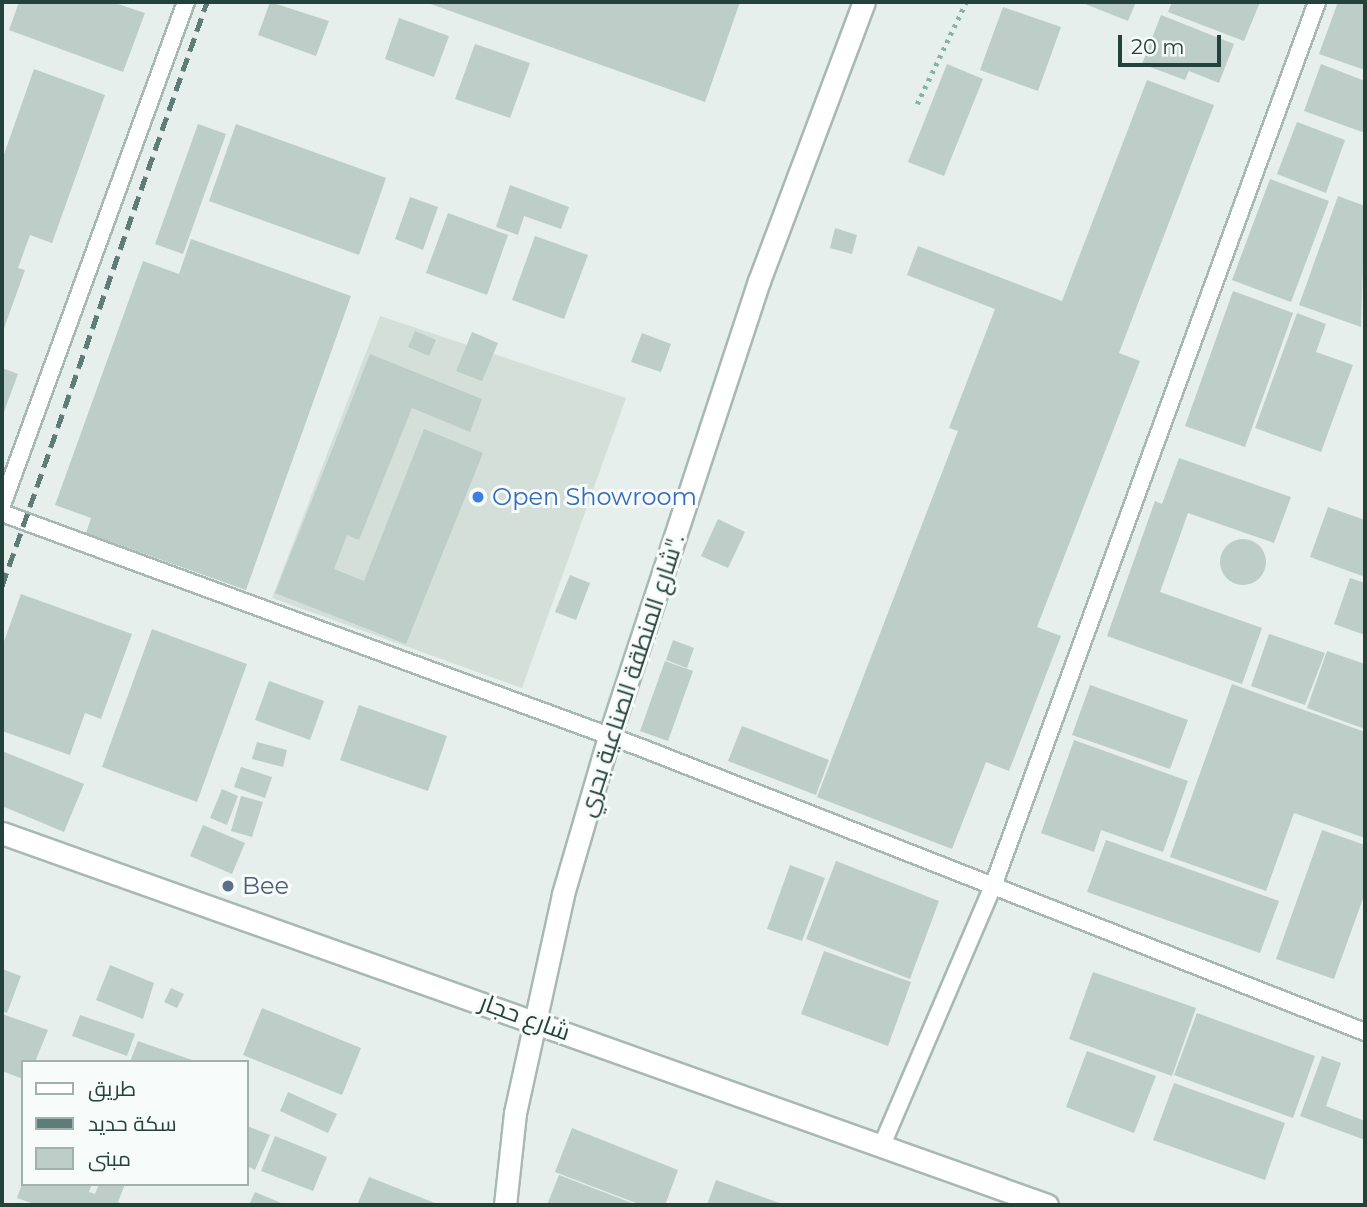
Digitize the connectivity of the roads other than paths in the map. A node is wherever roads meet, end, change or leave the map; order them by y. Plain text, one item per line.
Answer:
1 (186, 2) edge
2 (863, 2) edge
3 (1317, 2) edge
4 (2, 505) edge
5 (2, 513) edge
6 (608, 740) junction
7 (2, 833) edge
8 (993, 886) junction
9 (535, 1021) junction
10 (1365, 1032) edge
11 (882, 1146) junction
12 (505, 1205) edge
13 (1047, 1205) edge

1 - 4 lane
2 - 6 street, شارع المنطقة الصناعية بحري".
3 - 8 lane
5 - 6 lane
6 - 8 lane
6 - 9 street, شارع المنطقة الصناعية بحري".
7 - 9 street, شارع حجار
8 - 10 lane
8 - 11 lane
9 - 11 street, شارع حجار
9 - 12 street, شارع المنطقة الصناعية بحري".
11 - 13 street, شارع حجار

